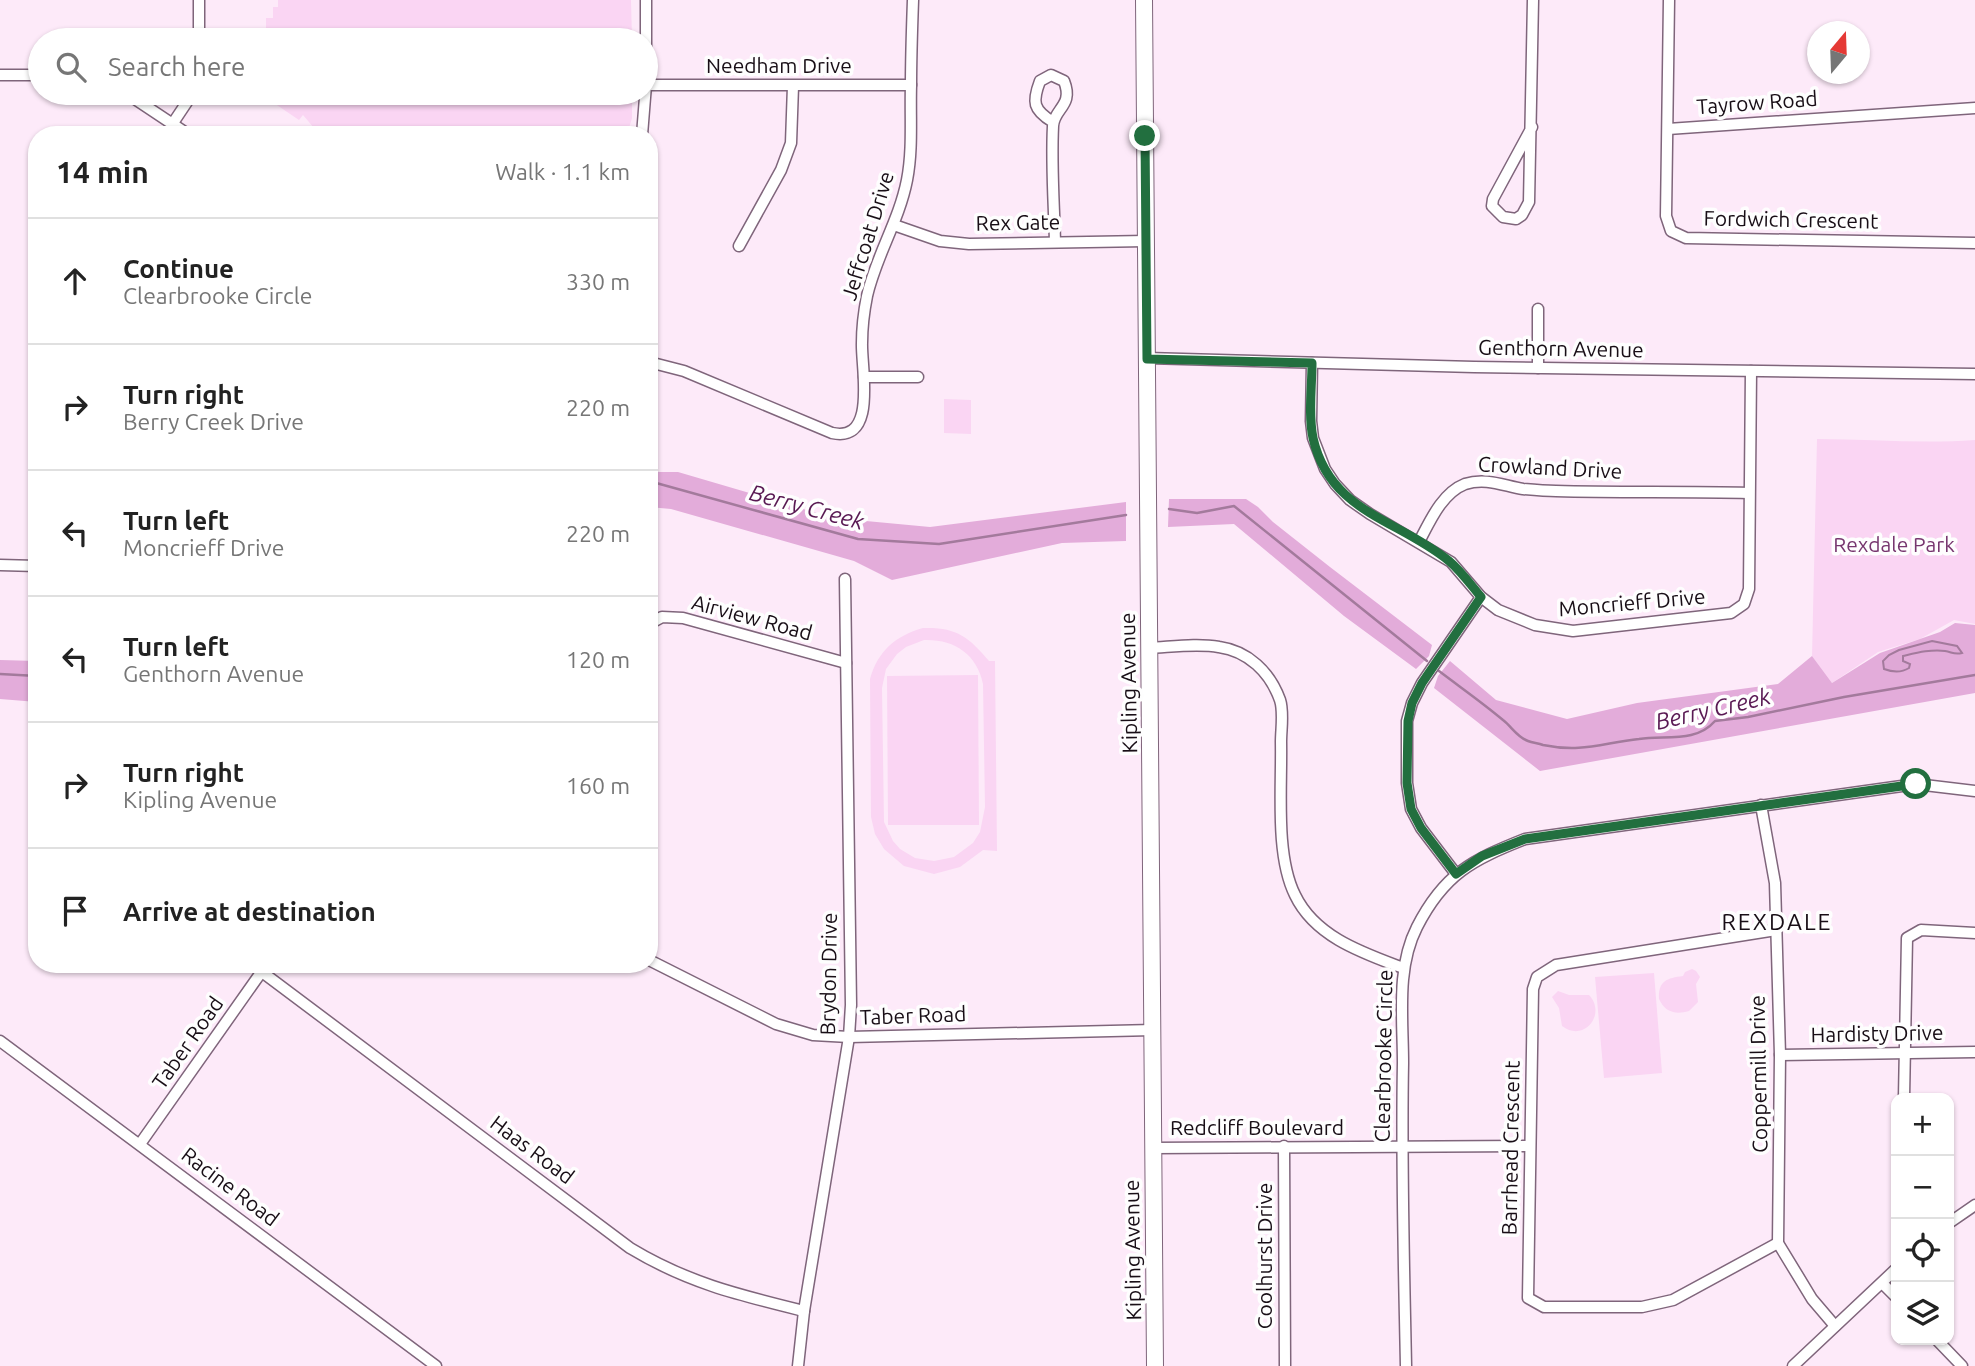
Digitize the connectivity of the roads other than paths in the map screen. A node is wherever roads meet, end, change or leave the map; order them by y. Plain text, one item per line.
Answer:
1 (200, 0) edge
2 (646, 0) edge
3 (913, 0) edge
4 (1144, 0) edge
5 (1532, 0) edge
6 (1669, 0) edge
7 (199, 28) edge
8 (646, 28) edge
9 (0, 75) edge
10 (28, 75) edge
11 (658, 85) edge
12 (911, 85) junction
13 (793, 86) junction
14 (145, 105) edge
15 (184, 105) edge
16 (644, 105) edge
17 (1975, 108) edge
18 (173, 122) junction
19 (1053, 122) dead end
20 (178, 126) edge
21 (643, 126) edge
22 (1532, 127) junction
23 (1668, 129) junction
24 (894, 225) junction
25 (1146, 241) junction
26 (1055, 242) junction
27 (1975, 243) edge
28 (738, 246) dead end
29 (1538, 310) dead end
30 (1147, 359) junction
31 (1312, 363) junction
32 (658, 364) edge
33 (1538, 368) junction
34 (1751, 371) junction
35 (1975, 374) edge
36 (864, 377) junction
37 (918, 377) dead end
38 (1749, 493) junction
39 (1419, 542) junction
40 (0, 565) edge
41 (28, 566) edge
42 (845, 579) dead end
43 (1481, 597) junction
44 (658, 619) edge
45 (1149, 648) junction
46 (846, 663) junction
47 (1975, 791) edge
48 (1760, 805) junction
49 (1456, 874) junction
50 (1776, 930) junction
51 (1975, 933) edge
52 (658, 965) edge
53 (1403, 968) junction
54 (261, 973) edge
55 (272, 973) edge
56 (1153, 1030) junction
57 (849, 1037) junction
58 (0, 1041) edge
59 (1903, 1052) junction
60 (1975, 1052) edge
61 (1780, 1055) junction
62 (1904, 1093) edge
63 (140, 1144) junction
64 (1284, 1146) junction
65 (1402, 1146) junction
66 (1529, 1146) junction
67 (1154, 1148) junction
68 (1975, 1205) edge
69 (1954, 1220) edge
70 (1778, 1242) junction
71 (1891, 1274) edge
72 (1882, 1283) junction
73 (1891, 1292) edge
74 (804, 1311) junction
75 (1835, 1325) junction
76 (1942, 1345) edge
77 (436, 1366) edge
78 (798, 1366) edge
79 (1155, 1366) edge
80 (1285, 1366) edge
81 (1406, 1366) edge
82 (1793, 1366) edge
83 (1962, 1366) edge

1 - 7 street
2 - 8 street
3 - 12 street, Jeffcoat Drive
4 - 25 main road, Kipling Avenue
5 - 22 street
6 - 23 street, Fordwich Crescent
9 - 10 street
11 - 13 street, Needham Drive
12 - 13 street, Needham Drive
12 - 24 street, Jeffcoat Drive
13 - 28 street
14 - 18 street
15 - 18 street
16 - 21 street
17 - 23 street, Tayrow Road
18 - 20 street
19 - 26 street
22 - 22 street
23 - 27 street, Fordwich Crescent
24 - 26 street, Rex Gate
24 - 36 street, Jeffcoat Drive
25 - 26 street, Rex Gate
25 - 30 main road, Kipling Avenue
29 - 33 street
30 - 31 street, Genthorn Avenue
30 - 45 main road, Kipling Avenue
31 - 33 street, Genthorn Avenue
31 - 39 street, Moncrieff Drive
32 - 36 street, Jeffcoat Drive
33 - 34 street, Genthorn Avenue
34 - 35 street, Genthorn Avenue
34 - 38 street, Moncrieff Drive
36 - 37 street
38 - 39 street, Crowland Drive
38 - 43 street, Moncrieff Drive
39 - 43 street, Moncrieff Drive
40 - 41 street
42 - 46 street, Brydon Drive
43 - 49 street
44 - 46 street, Airview Road
45 - 53 street
45 - 56 main road, Kipling Avenue
46 - 57 street, Brydon Drive
47 - 48 street, Clearbrooke Circle
48 - 49 street, Clearbrooke Circle
48 - 50 street, Coppermill Drive
49 - 53 street, Clearbrooke Circle
50 - 61 street, Coppermill Drive
50 - 66 street, Barrhead Crescent
51 - 59 street
52 - 57 street, Taber Road
53 - 65 street, Clearbrooke Circle
54 - 63 street, Taber Road
55 - 74 street, Haas Road
56 - 57 street, Taber Road
56 - 67 main road, Kipling Avenue
57 - 74 street, Brydon Drive
58 - 63 street, Racine Road
59 - 60 street, Hardisty Drive
59 - 61 street, Hardisty Drive
59 - 62 street
61 - 70 street, Coppermill Drive
63 - 77 street, Racine Road
64 - 65 street, Redcliff Boulevard
64 - 67 street, Redcliff Boulevard
64 - 80 street, Coolhurst Drive
65 - 66 street, Redcliff Boulevard
65 - 81 street, Clearbrooke Circle
66 - 70 street, Barrhead Crescent
67 - 79 main road, Kipling Avenue
68 - 69 street
70 - 75 street
71 - 72 street
72 - 73 street
72 - 75 street
74 - 78 street, Brydon Drive
75 - 82 street
76 - 83 street

